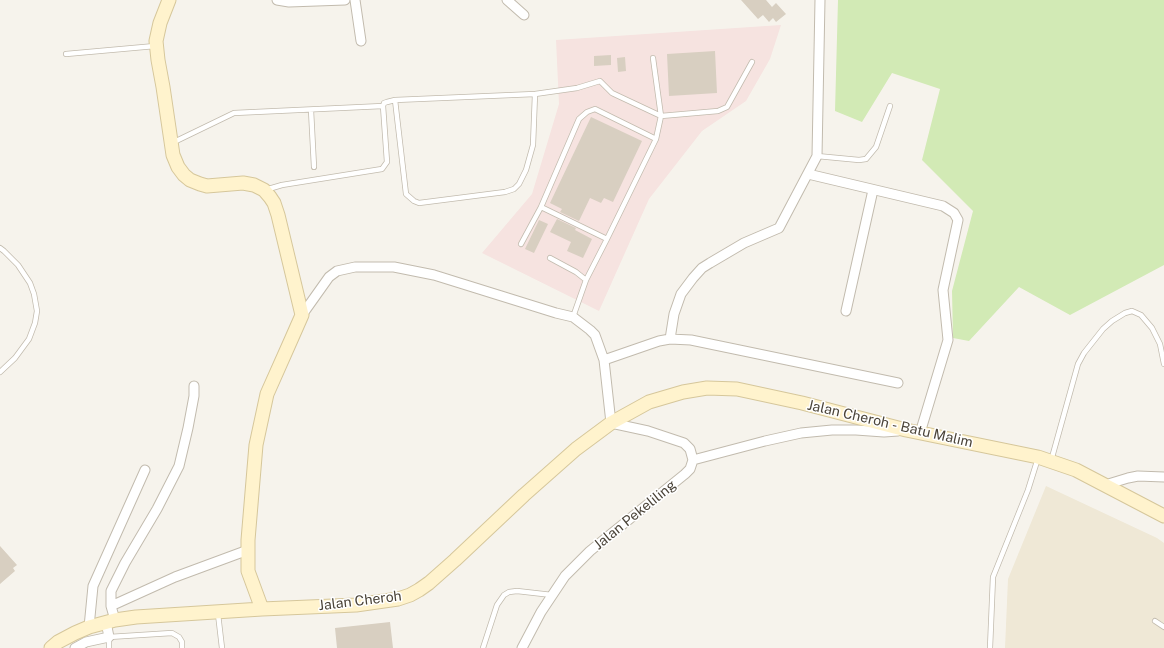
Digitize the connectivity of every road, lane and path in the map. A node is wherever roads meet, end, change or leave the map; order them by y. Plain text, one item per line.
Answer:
1 (169, 0) edge
2 (277, 0) edge
3 (345, 0) edge
4 (355, 0) edge
5 (507, 0) edge
6 (820, 0) edge
7 (524, 15) dead end
8 (361, 41) dead end
9 (157, 46) junction
10 (66, 54) dead end
11 (652, 58) dead end
12 (752, 62) dead end
13 (535, 94) junction
14 (396, 100) junction
15 (383, 106) junction
16 (890, 106) dead end
17 (311, 110) junction
18 (661, 116) junction
19 (656, 139) junction
20 (171, 144) junction
21 (817, 156) junction
22 (314, 167) dead end
23 (808, 174) junction
24 (264, 190) junction
25 (873, 190) junction
26 (541, 207) junction
27 (607, 239) junction
28 (521, 244) dead end
29 (0, 248) edge
30 (550, 258) dead end
31 (586, 280) junction
32 (846, 310) dead end
33 (302, 315) junction
34 (573, 317) junction
35 (670, 339) junction
36 (604, 360) junction
37 (1164, 364) edge
38 (0, 372) edge
39 (898, 383) dead end
40 (194, 386) dead end
41 (611, 423) junction
42 (906, 430) junction
43 (920, 433) junction
44 (1038, 457) junction
45 (693, 460) junction
46 (1051, 461) junction
47 (145, 470) dead end
48 (1164, 477) edge
49 (1105, 485) junction
50 (1164, 516) edge
51 (248, 550) junction
52 (552, 595) junction
53 (111, 606) junction
54 (262, 609) junction
55 (218, 612) junction
56 (111, 621) junction
57 (1155, 621) dead end
58 (89, 627) junction
59 (1164, 627) edge
60 (109, 637) junction
61 (52, 648) edge
62 (75, 648) edge
63 (109, 648) edge
64 (182, 648) edge
65 (222, 648) edge
66 (482, 648) edge
67 (522, 648) edge
68 (990, 648) edge

1 - 9 main road
2 - 3 street
4 - 8 street
5 - 7 street
6 - 21 street
9 - 10 lane
9 - 20 main road
11 - 18 lane
12 - 18 lane
13 - 14 lane
13 - 14 lane
13 - 18 lane
14 - 15 lane
15 - 17 lane
15 - 24 lane
16 - 21 lane
17 - 20 lane
17 - 22 lane
18 - 19 lane
19 - 26 lane
19 - 27 lane
20 - 24 main road
21 - 23 street
23 - 25 street
23 - 35 street
24 - 33 main road
25 - 32 street
25 - 43 street
26 - 27 lane
26 - 28 lane
27 - 31 lane
29 - 38 lane
30 - 31 lane
31 - 34 lane
33 - 34 street
33 - 51 main road
34 - 36 street
35 - 36 street
35 - 39 street
36 - 41 street
37 - 46 lane
40 - 53 street
41 - 42 main road, Jalan Cheroh - Batu Malim
41 - 45 street
41 - 54 main road, Jalan Cheroh
42 - 43 main road, Jalan Cheroh - Batu Malim
42 - 45 street
43 - 44 main road, Jalan Cheroh - Batu Malim
44 - 46 main road, Jalan Cheroh - Batu Malim
44 - 68 lane
45 - 52 street, Jalan Pekeliling
46 - 49 main road, Jalan Cheroh - Batu Malim
47 - 58 street
48 - 49 street
49 - 50 main road, Jalan Cheroh - Batu Malim
51 - 53 street
51 - 54 main road
52 - 66 lane
52 - 67 street, Jalan Pekeliling
53 - 56 street
54 - 55 main road, Jalan Cheroh
55 - 56 main road, Jalan Cheroh
55 - 65 lane
56 - 58 main road, Jalan Cheroh
56 - 60 street
57 - 59 lane
58 - 61 main road, Jalan Cheroh
60 - 62 street
60 - 63 lane
60 - 64 lane

